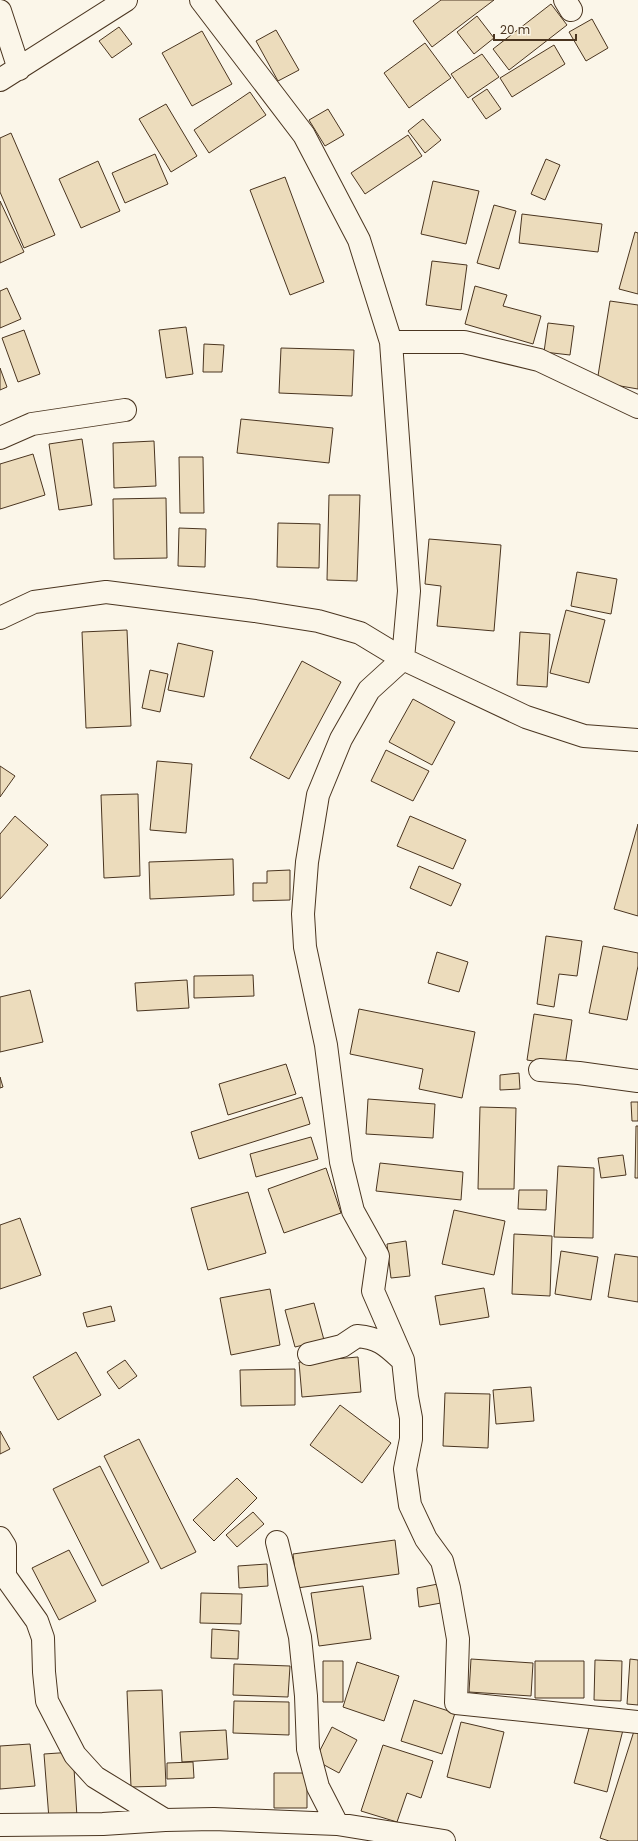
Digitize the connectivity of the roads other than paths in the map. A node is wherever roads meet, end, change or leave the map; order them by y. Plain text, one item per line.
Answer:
1 (126, 0) edge
2 (201, 0) edge
3 (0, 11) edge
4 (19, 69) junction
5 (0, 80) edge
6 (391, 342) junction
7 (638, 407) edge
8 (125, 410) dead end
9 (0, 438) edge
10 (0, 618) edge
11 (403, 659) junction
12 (638, 740) edge
13 (540, 1070) dead end
14 (638, 1081) edge
15 (309, 1354) dead end
16 (403, 1360) junction
17 (0, 1538) edge
18 (277, 1542) dead end
19 (638, 1722) edge
20 (165, 1820) junction
21 (337, 1824) junction
22 (0, 1826) edge
23 (34, 1833) edge
24 (444, 1841) edge

1 - 4 street
2 - 6 street
3 - 4 street
4 - 5 street
6 - 7 street
6 - 11 street
8 - 9 street
10 - 11 street
11 - 12 street
11 - 16 street
13 - 14 street
15 - 16 street
16 - 19 street
17 - 20 street
18 - 21 street
20 - 21 street
20 - 23 street
21 - 24 street
22 - 23 street

